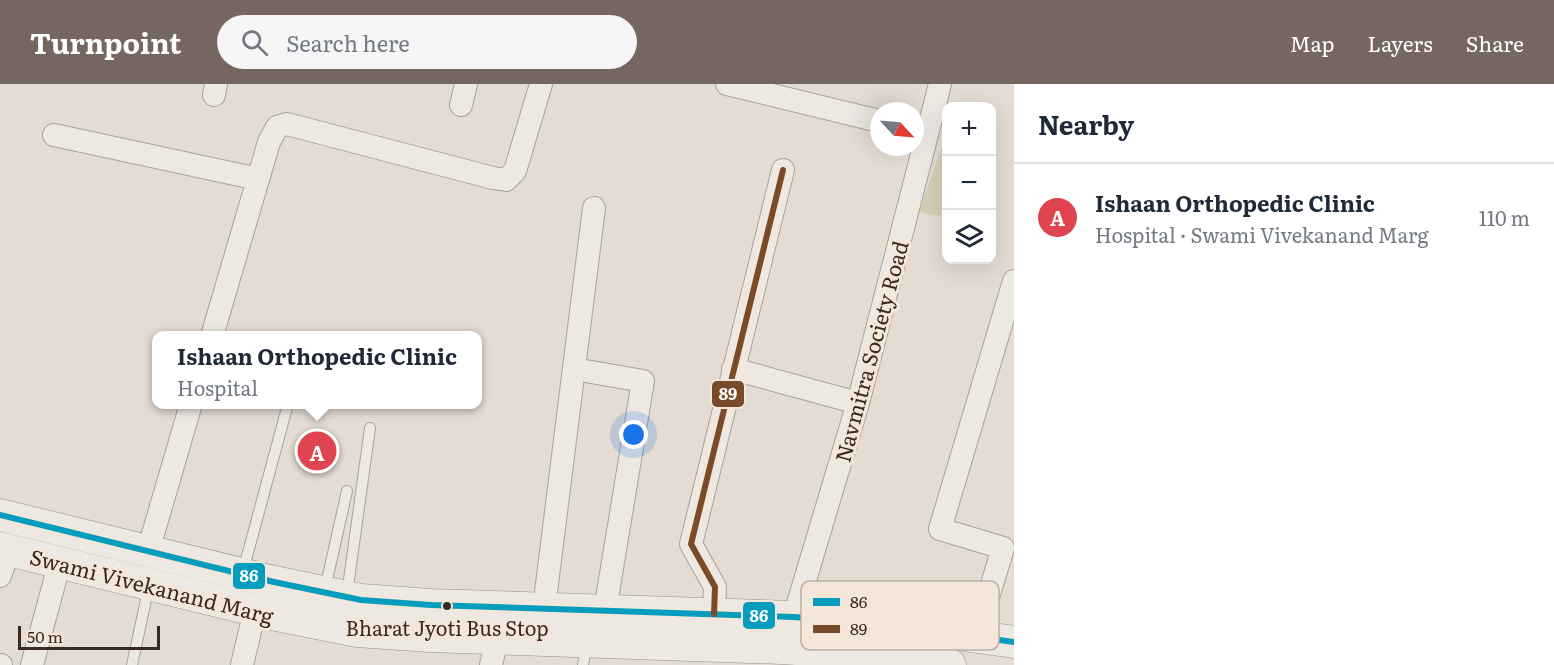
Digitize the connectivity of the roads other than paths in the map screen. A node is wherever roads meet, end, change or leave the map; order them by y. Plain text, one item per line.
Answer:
1 (541, 84) edge
2 (727, 84) edge
3 (940, 84) edge
4 (870, 119) edge
5 (54, 135) dead end
6 (783, 170) dead end
7 (258, 179) junction
8 (594, 208) dead end
9 (1014, 281) edge
10 (213, 331) edge
11 (574, 369) junction
12 (733, 369) junction
13 (858, 403) junction
14 (190, 409) edge
15 (287, 409) edge
16 (370, 428) dead end
17 (347, 491) dead end
18 (0, 515) edge
19 (1009, 543) edge
20 (148, 551) junction
21 (3, 558) edge
22 (60, 562) junction
23 (242, 575) junction
24 (805, 581) edge
25 (995, 581) edge
26 (149, 584) junction
27 (801, 594) edge
28 (335, 595) junction
29 (498, 607) junction
30 (544, 608) junction
31 (255, 610) junction
32 (604, 610) junction
33 (714, 614) junction
34 (794, 617) junction
35 (801, 618) edge
36 (999, 640) edge
37 (1014, 642) edge
38 (494, 652) edge
39 (585, 653) edge
40 (751, 656) edge
41 (32, 665) edge
42 (132, 665) edge
43 (242, 665) edge
44 (950, 665) edge

1 - 7 street
2 - 4 street
3 - 13 street, Navmitra Society Road
5 - 7 street
6 - 12 street
7 - 10 street
8 - 11 street
9 - 19 street
11 - 30 street
11 - 32 street
12 - 13 street
12 - 33 street
13 - 24 street, Navmitra Society Road
14 - 20 street
15 - 23 lane
16 - 28 lane
17 - 28 lane
18 - 20 main road, Swami Vivekanand Marg
19 - 25 street
20 - 23 main road, Swami Vivekanand Marg
21 - 22 main road, Swami Vivekanand Marg
22 - 26 main road, Swami Vivekanand Marg
22 - 41 street
23 - 28 main road, Swami Vivekanand Marg
26 - 31 main road, Swami Vivekanand Marg
26 - 42 lane
27 - 34 street, Navmitra Society Road
28 - 29 main road, Swami Vivekanand Marg
29 - 30 main road, Swami Vivekanand Marg
29 - 38 street
30 - 32 main road, Swami Vivekanand Marg
31 - 38 main road, Swami Vivekanand Marg
31 - 43 street
32 - 33 main road, Swami Vivekanand Marg
33 - 34 main road, Swami Vivekanand Marg
34 - 35 main road, Swami Vivekanand Marg
36 - 37 main road, Swami Vivekanand Marg
38 - 39 main road, Swami Vivekanand Marg
39 - 40 main road, Swami Vivekanand Marg
40 - 44 main road, Swami Vivekanand Marg

